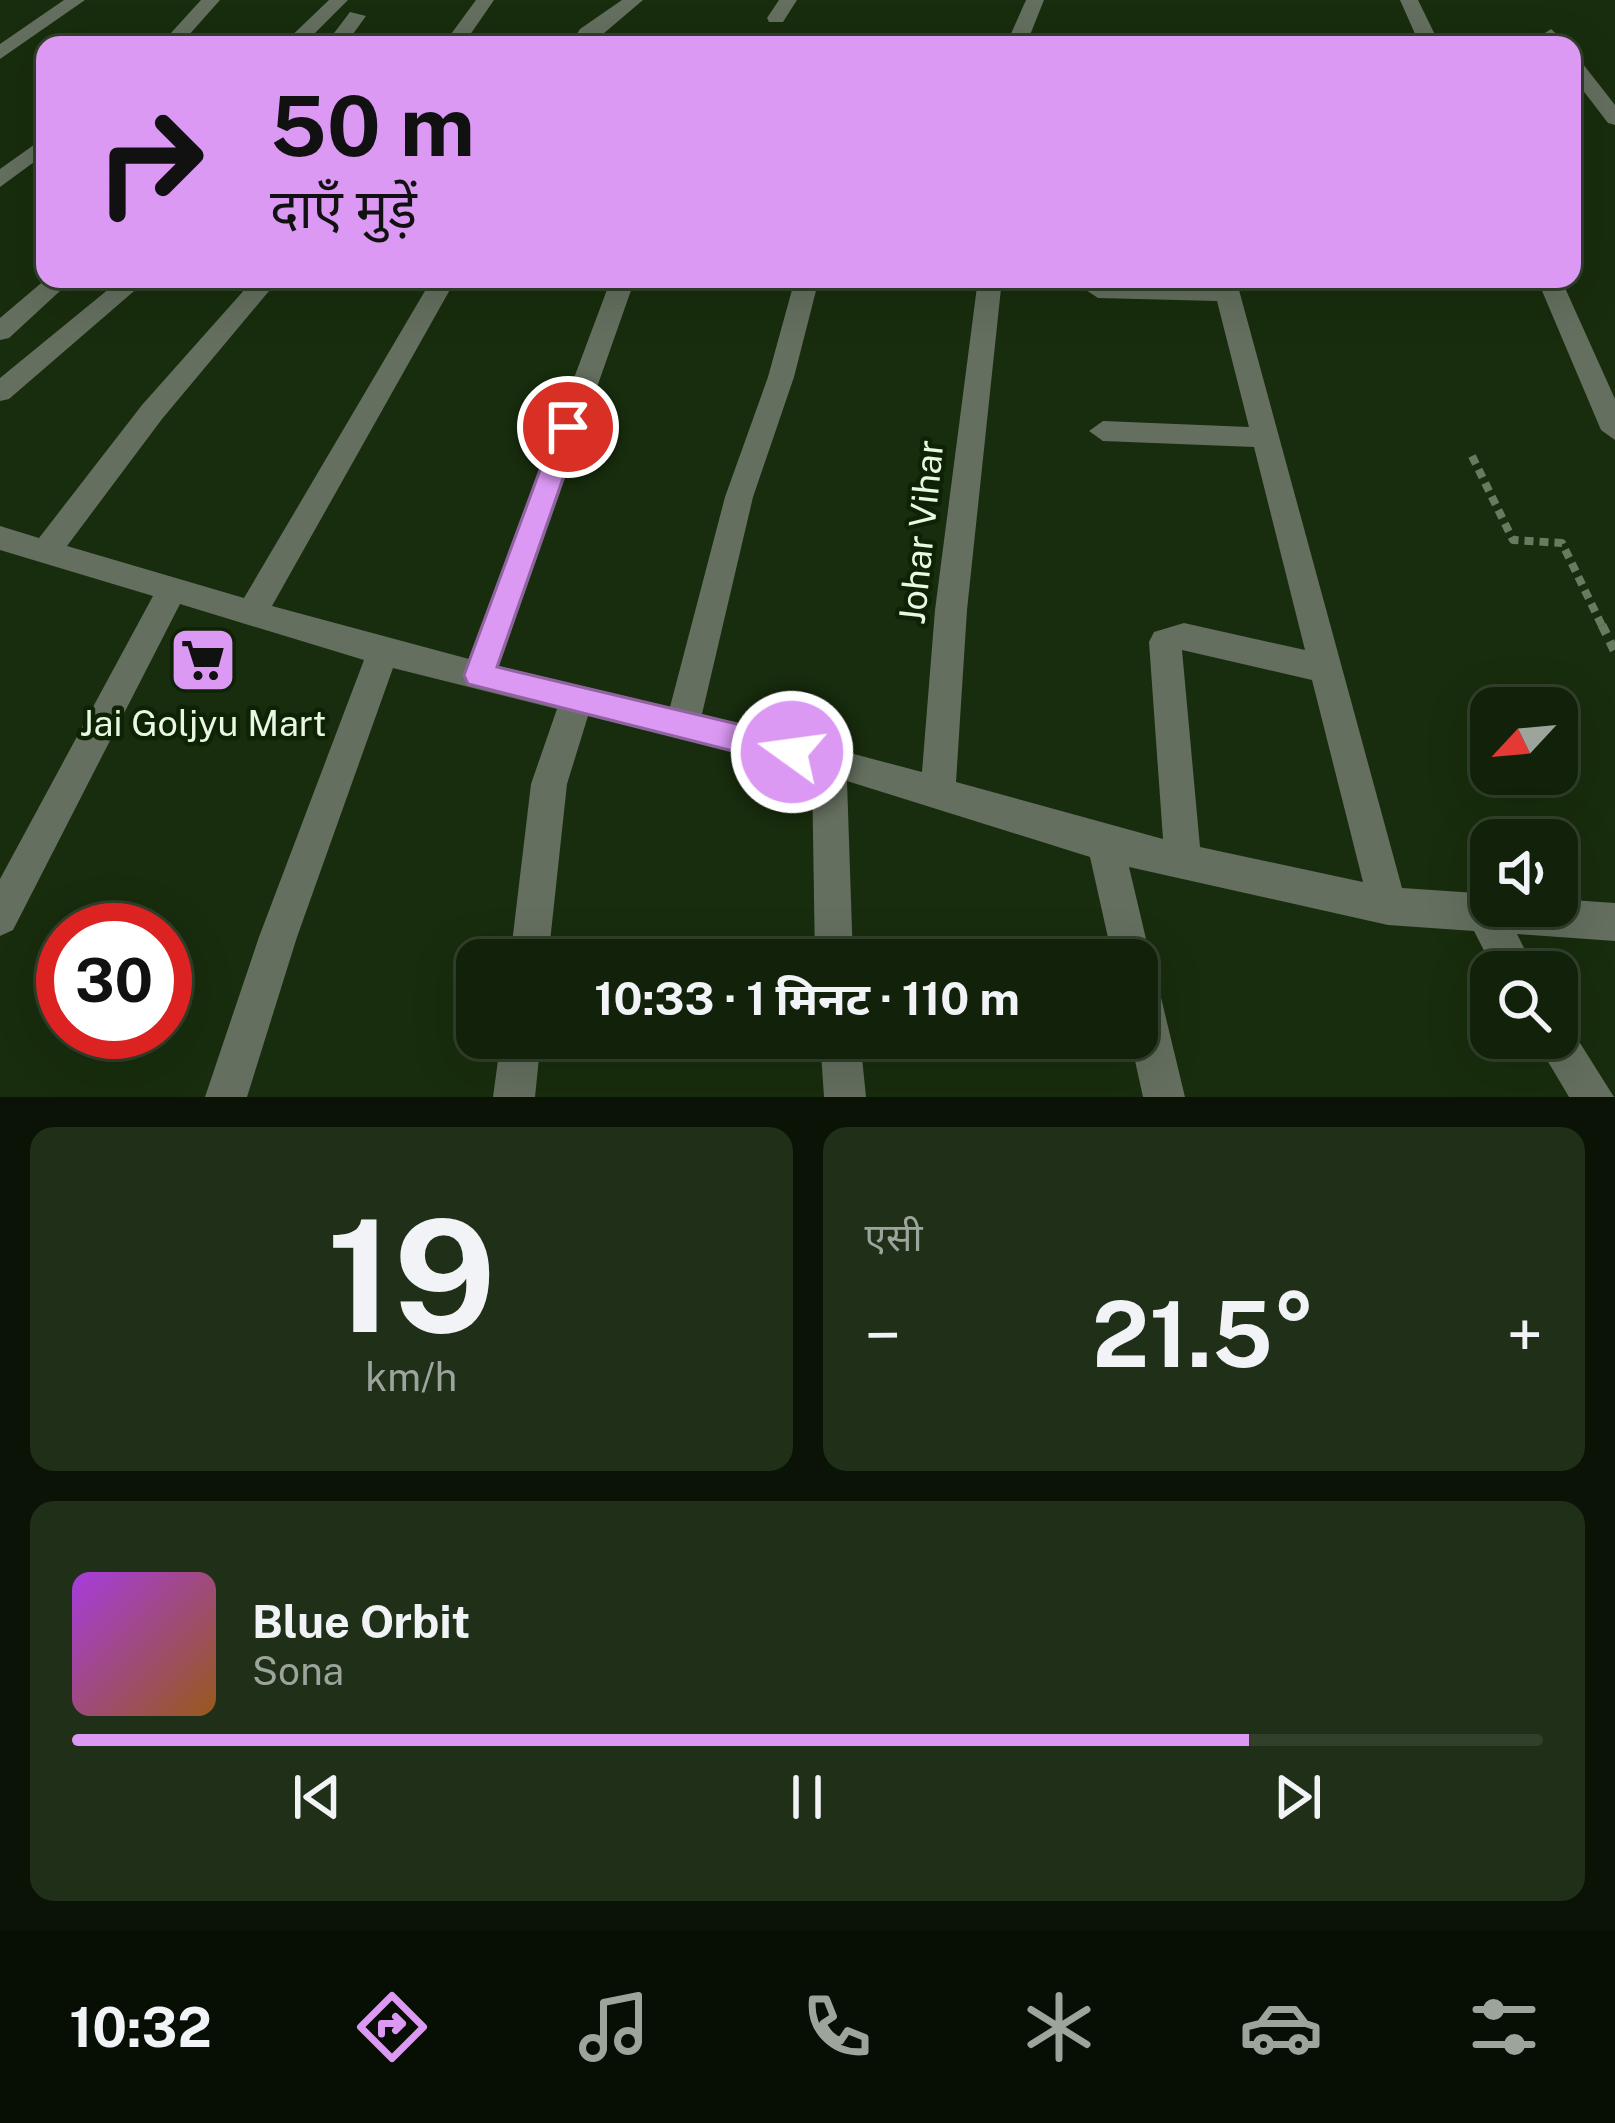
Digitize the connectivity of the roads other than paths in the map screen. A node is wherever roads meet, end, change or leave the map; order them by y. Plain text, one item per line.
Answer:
1 (76, 0) edge
2 (211, 0) edge
3 (339, 0) edge
4 (485, 0) edge
5 (634, 0) edge
6 (788, 0) edge
7 (1035, 0) edge
8 (1409, 0) edge
9 (357, 16) dead end
10 (776, 19) dead end
11 (0, 34) edge
12 (178, 36) edge
13 (301, 36) edge
14 (341, 36) edge
15 (459, 36) edge
16 (585, 36) edge
17 (1020, 36) edge
18 (1426, 36) edge
19 (23, 37) junction
20 (0, 53) edge
21 (1581, 75) edge
22 (1615, 119) edge
23 (36, 150) edge
24 (0, 180) edge
25 (51, 288) edge
26 (125, 288) edge
27 (259, 288) edge
28 (439, 288) edge
29 (620, 288) edge
30 (805, 288) edge
31 (989, 288) edge
32 (1162, 288) edge
33 (1227, 288) edge
34 (1553, 288) edge
35 (1098, 290) dead end
36 (0, 332) edge
37 (0, 392) edge
38 (1615, 430) edge
39 (1103, 431) dead end
40 (1266, 438) junction
41 (0, 538) edge
42 (46, 551) junction
43 (172, 588) junction
44 (253, 612) junction
45 (382, 652) junction
46 (1326, 669) junction
47 (479, 675) junction
48 (576, 701) junction
49 (682, 725) junction
50 (829, 760) junction
51 (938, 794) junction
52 (1105, 844) junction
53 (1183, 863) junction
54 (1388, 906) junction
55 (1470, 912) edge
56 (0, 917) edge
57 (1578, 919) edge
58 (1615, 922) edge
59 (531, 939) edge
60 (833, 939) edge
61 (1127, 939) edge
62 (519, 1059) edge
63 (841, 1059) edge
64 (1155, 1059) edge
65 (1569, 1059) edge
66 (226, 1097) edge
67 (514, 1097) edge
68 (844, 1097) edge
69 (1164, 1097) edge
70 (1593, 1097) edge

1 - 19 street
2 - 12 street
3 - 13 street
4 - 15 street
5 - 16 street
6 - 10 street
7 - 17 street
8 - 18 street
9 - 14 street
11 - 19 street
19 - 20 street
21 - 22 street
23 - 24 street
25 - 36 street
26 - 37 street
27 - 42 street
28 - 44 street
29 - 47 street
30 - 49 street
31 - 51 street, Johar Vihar
32 - 35 street
33 - 40 street
34 - 38 street
39 - 40 street
40 - 46 street
41 - 42 street
42 - 43 street
43 - 44 street
43 - 56 street
44 - 45 street
45 - 47 street
45 - 66 street
46 - 53 street
46 - 54 street
47 - 48 street
48 - 49 street
48 - 59 street
49 - 50 street
50 - 51 street
50 - 60 street
51 - 52 street
52 - 53 street
52 - 61 street
53 - 54 street
54 - 55 street
57 - 58 street
62 - 67 street
63 - 68 street
64 - 69 street
65 - 70 street

